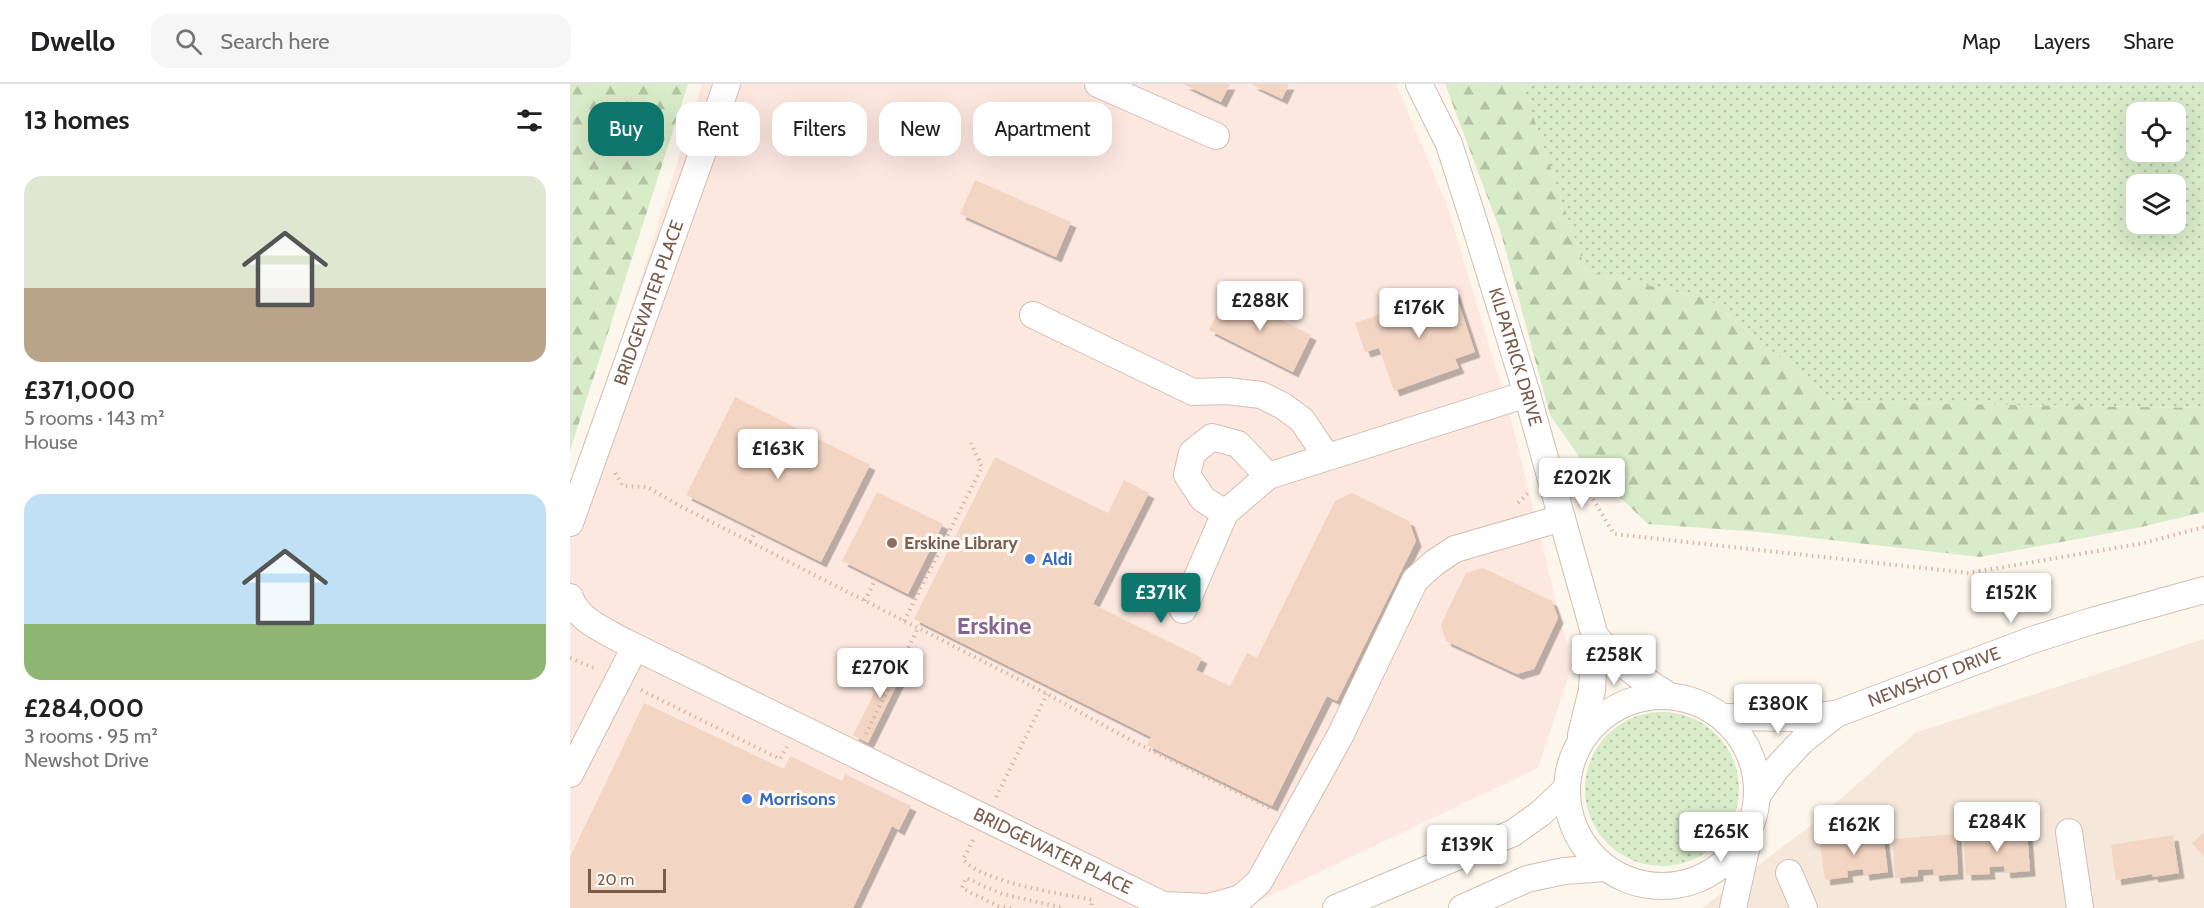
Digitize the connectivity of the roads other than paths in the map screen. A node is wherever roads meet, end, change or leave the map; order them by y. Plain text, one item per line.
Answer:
1 (728, 84) edge
2 (1098, 84) edge
3 (1419, 84) edge
4 (1216, 136) dead end
5 (1033, 315) dead end
6 (1527, 394) junction
7 (1327, 457) junction
8 (1268, 476) junction
9 (1225, 513) junction
10 (1562, 518) junction
11 (570, 523) edge
12 (2204, 590) edge
13 (570, 597) edge
14 (1183, 610) dead end
15 (1595, 636) junction
16 (635, 647) junction
17 (1668, 695) junction
18 (1836, 714) junction
19 (1725, 717) junction
20 (1581, 735) junction
21 (570, 774) edge
22 (1564, 791) junction
23 (1759, 793) junction
24 (1751, 827) junction
25 (2069, 832) dead end
26 (1606, 868) junction
27 (1789, 873) dead end
28 (1654, 887) junction
29 (1336, 908) edge
30 (1462, 908) edge
31 (1670, 908) edge
32 (1733, 908) edge
33 (1804, 908) edge
34 (2080, 908) edge

1 - 11 street, BRIDGEWATER PLACE
2 - 4 street
3 - 6 street, KILPATRICK DRIVE
5 - 7 street
6 - 7 street
6 - 10 street, KILPATRICK DRIVE
7 - 8 street
8 - 9 street
8 - 9 street
9 - 14 street
10 - 15 street, KILPATRICK DRIVE
10 - 16 street, BRIDGEWATER PLACE
12 - 18 street, NEWSHOT DRIVE
13 - 16 street, BRIDGEWATER PLACE
15 - 17 street, KILPATRICK DRIVE
15 - 20 street, KILPATRICK DRIVE
16 - 21 street
17 - 19 street
17 - 20 street
18 - 19 street, NEWSHOT DRIVE
18 - 23 street, NEWSHOT DRIVE
19 - 23 street
20 - 22 street
22 - 26 street
22 - 29 street
23 - 24 street
24 - 28 street
24 - 32 street
25 - 34 street
26 - 28 street
26 - 30 street
27 - 33 street
28 - 31 street

